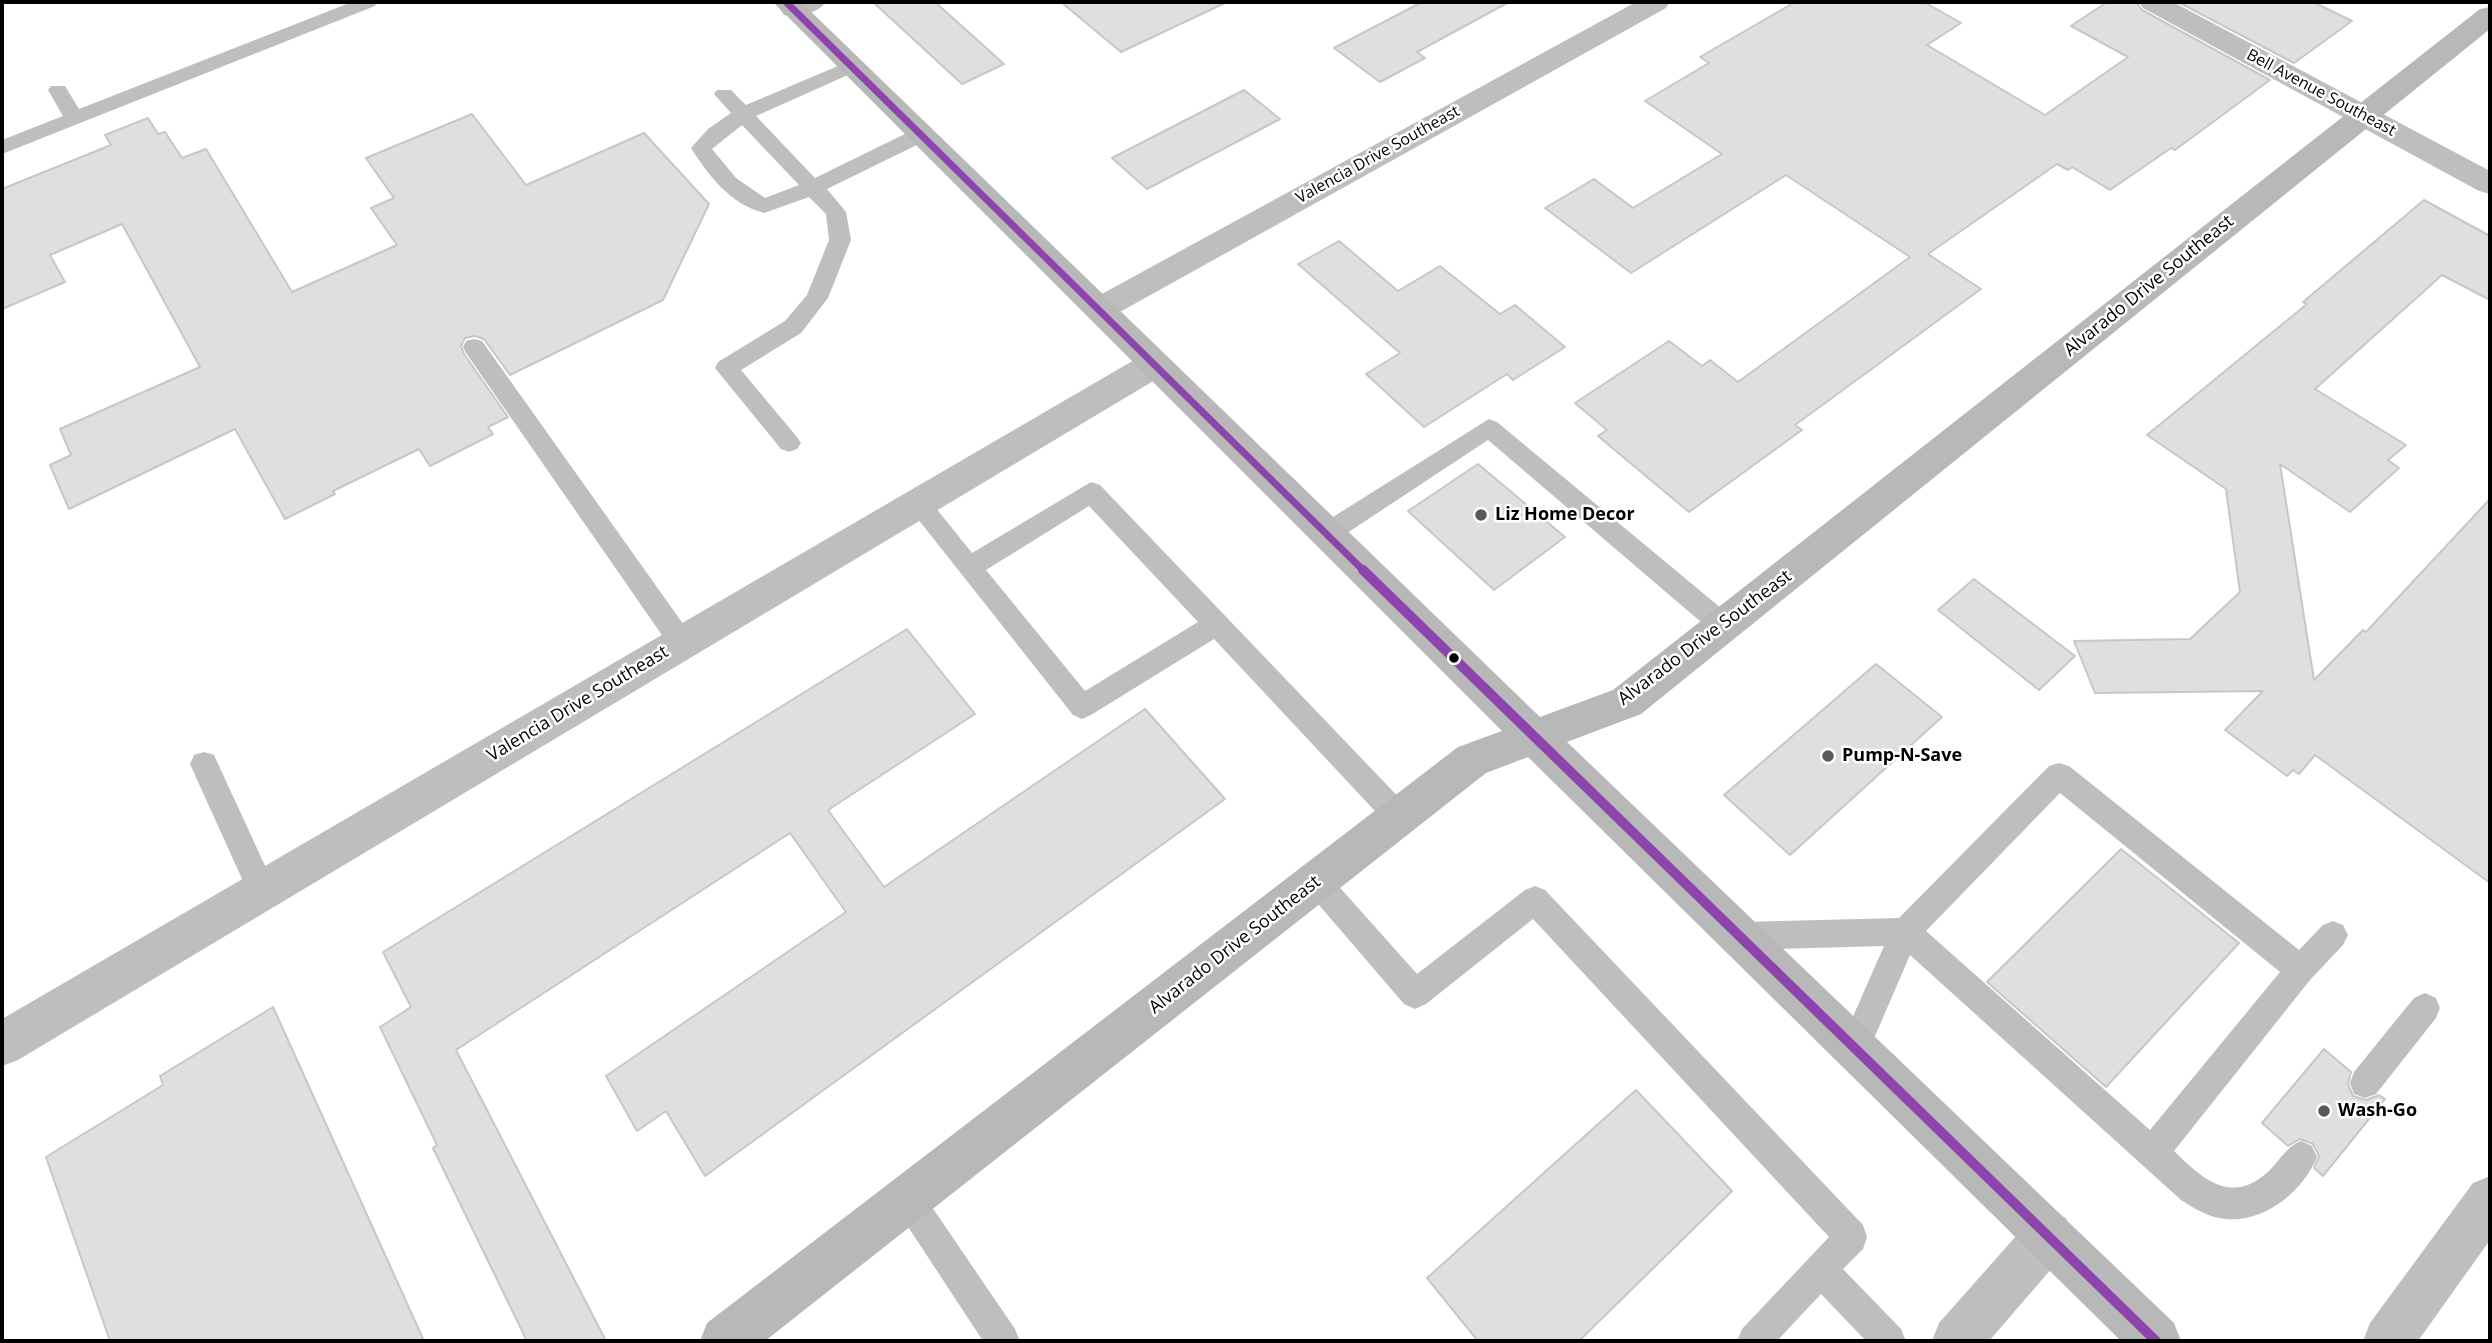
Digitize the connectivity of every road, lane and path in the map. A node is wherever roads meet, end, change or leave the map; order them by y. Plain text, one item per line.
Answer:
1 (368, 2) edge
2 (1656, 2) edge
3 (2153, 2) edge
4 (797, 4) edge
5 (2490, 15) edge
6 (852, 66) junction
7 (58, 90) dead end
8 (724, 94) dead end
9 (744, 115) junction
10 (2363, 116) junction
11 (74, 118) junction
12 (922, 134) junction
13 (2, 147) edge
14 (2490, 184) edge
15 (812, 188) junction
16 (1100, 309) junction
17 (474, 347) dead end
18 (1153, 365) junction
19 (789, 443) dead end
20 (918, 504) junction
21 (1326, 534) junction
22 (969, 568) junction
23 (1216, 624) junction
24 (1724, 626) junction
25 (681, 643) junction
26 (1534, 736) junction
27 (204, 764) dead end
28 (1399, 817) junction
29 (1317, 882) junction
30 (262, 891) junction
31 (1905, 932) junction
32 (2333, 934) dead end
33 (1741, 936) junction
34 (2300, 970) junction
35 (2425, 1008) dead end
36 (2, 1044) edge
37 (1855, 1046) junction
38 (2365, 1083) dead end
39 (2152, 1153) junction
40 (2301, 1157) dead end
41 (908, 1199) junction
42 (2490, 1200) edge
43 (2049, 1235) junction
44 (1820, 1269) junction
45 (725, 1341) edge
46 (1003, 1341) edge
47 (1754, 1341) edge
48 (1889, 1341) edge
49 (1957, 1341) edge
50 (2156, 1341) edge
51 (2388, 1341) edge

1 - 11 lane
2 - 16 street, Valencia Drive Southeast
3 - 10 street, Bell Avenue Southeast
4 - 6 street
5 - 10 street, Alvarado Drive Southeast
6 - 9 lane
6 - 12 street
7 - 11 lane
8 - 9 lane
9 - 15 lane
9 - 15 lane
10 - 14 street, Bell Avenue Southeast
10 - 24 street, Alvarado Drive Southeast
11 - 13 lane
12 - 15 lane
12 - 16 street
15 - 19 lane
16 - 18 street
17 - 25 lane
18 - 20 street, Valencia Drive Southeast
18 - 21 street
20 - 22 lane
20 - 25 street, Valencia Drive Southeast
21 - 24 lane
21 - 26 street
22 - 23 lane
22 - 23 lane
23 - 28 lane
24 - 26 street, Alvarado Drive Southeast
25 - 30 street, Valencia Drive Southeast
26 - 28 street, Alvarado Drive Southeast
26 - 33 street
27 - 30 lane
28 - 29 street, Alvarado Drive Southeast
29 - 41 street, Alvarado Drive Southeast
29 - 44 lane
30 - 36 street, Valencia Drive Southeast
31 - 33 lane
31 - 34 lane
31 - 37 lane
31 - 39 lane
32 - 34 lane
33 - 37 street
34 - 39 lane
35 - 38 lane
37 - 43 street
39 - 40 lane
41 - 45 street, Alvarado Drive Southeast
41 - 46 lane
42 - 51 street
43 - 49 street
43 - 50 street
44 - 47 lane
44 - 48 lane

